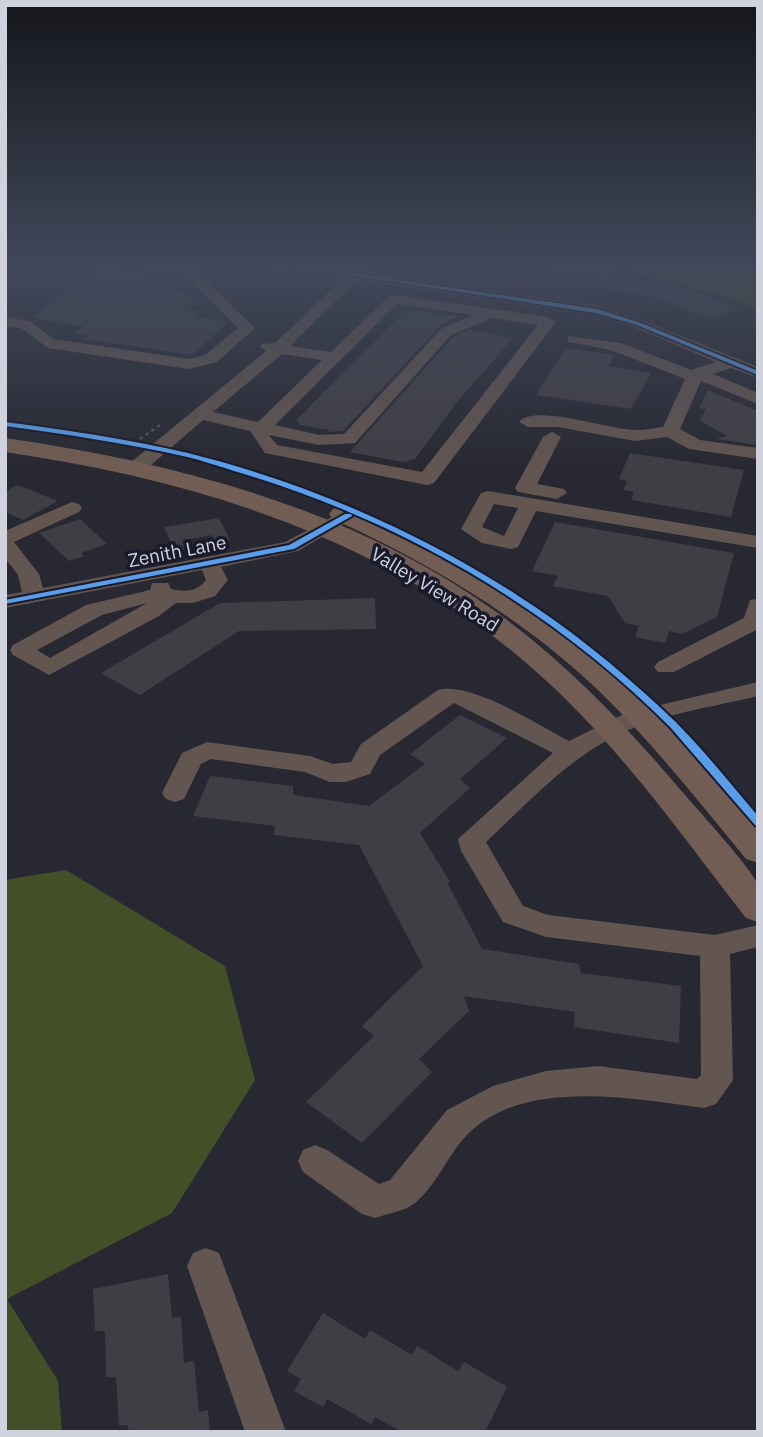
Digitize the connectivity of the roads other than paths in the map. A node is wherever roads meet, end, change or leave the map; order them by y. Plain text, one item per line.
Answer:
1 (37, 334) edge
2 (241, 334) edge
3 (293, 334) edge
4 (357, 334) edge
5 (444, 334) edge
6 (538, 334) edge
7 (661, 334) edge
8 (574, 339) dead end
9 (233, 342) junction
10 (278, 349) junction
11 (332, 357) junction
12 (731, 362) junction
13 (758, 373) edge
14 (697, 376) junction
15 (758, 399) edge
16 (198, 414) junction
17 (528, 422) dead end
18 (261, 429) junction
19 (5, 430) edge
20 (670, 430) junction
21 (552, 437) dead end
22 (5, 445) edge
23 (758, 454) edge
24 (150, 457) junction
25 (530, 504) dead end
26 (72, 508) dead end
27 (338, 522) junction
28 (758, 527) edge
29 (5, 541) edge
30 (758, 542) edge
31 (209, 563) junction
32 (163, 587) junction
33 (34, 596) junction
34 (5, 601) edge
35 (757, 611) edge
36 (666, 667) dead end
37 (758, 689) edge
38 (641, 719) junction
39 (609, 729) junction
40 (571, 752) junction
41 (176, 793) dead end
42 (758, 851) edge
43 (758, 908) edge
44 (758, 936) edge
45 (715, 946) junction
46 (315, 1161) dead end
47 (206, 1266) dead end
48 (265, 1432) edge

1 - 9 street
2 - 9 street
3 - 10 street
4 - 11 street
5 - 18 street
6 - 18 street
7 - 12 street
8 - 14 street
9 - 10 street
10 - 11 street
10 - 16 street
11 - 18 street
12 - 13 street
12 - 14 street
14 - 15 street
14 - 20 street
16 - 18 street
16 - 24 street
17 - 20 street
19 - 24 main road, Valley View Road
20 - 23 street
21 - 28 street
22 - 24 main road, Valley View Road
24 - 27 main road, Valley View Road
25 - 30 street
26 - 29 street
27 - 31 street, Zenith Lane
27 - 38 main road, Valley View Road
27 - 39 main road, Valley View Road
29 - 33 street
31 - 32 street, Zenith Lane
31 - 32 street
32 - 32 street
32 - 33 street, Zenith Lane
33 - 34 street, Zenith Lane
35 - 36 street
37 - 38 street
38 - 39 street
38 - 42 main road, Valley View Road
39 - 40 street
39 - 43 main road, Valley View Road
40 - 41 street
40 - 45 street
44 - 45 street
45 - 46 street
47 - 48 street

